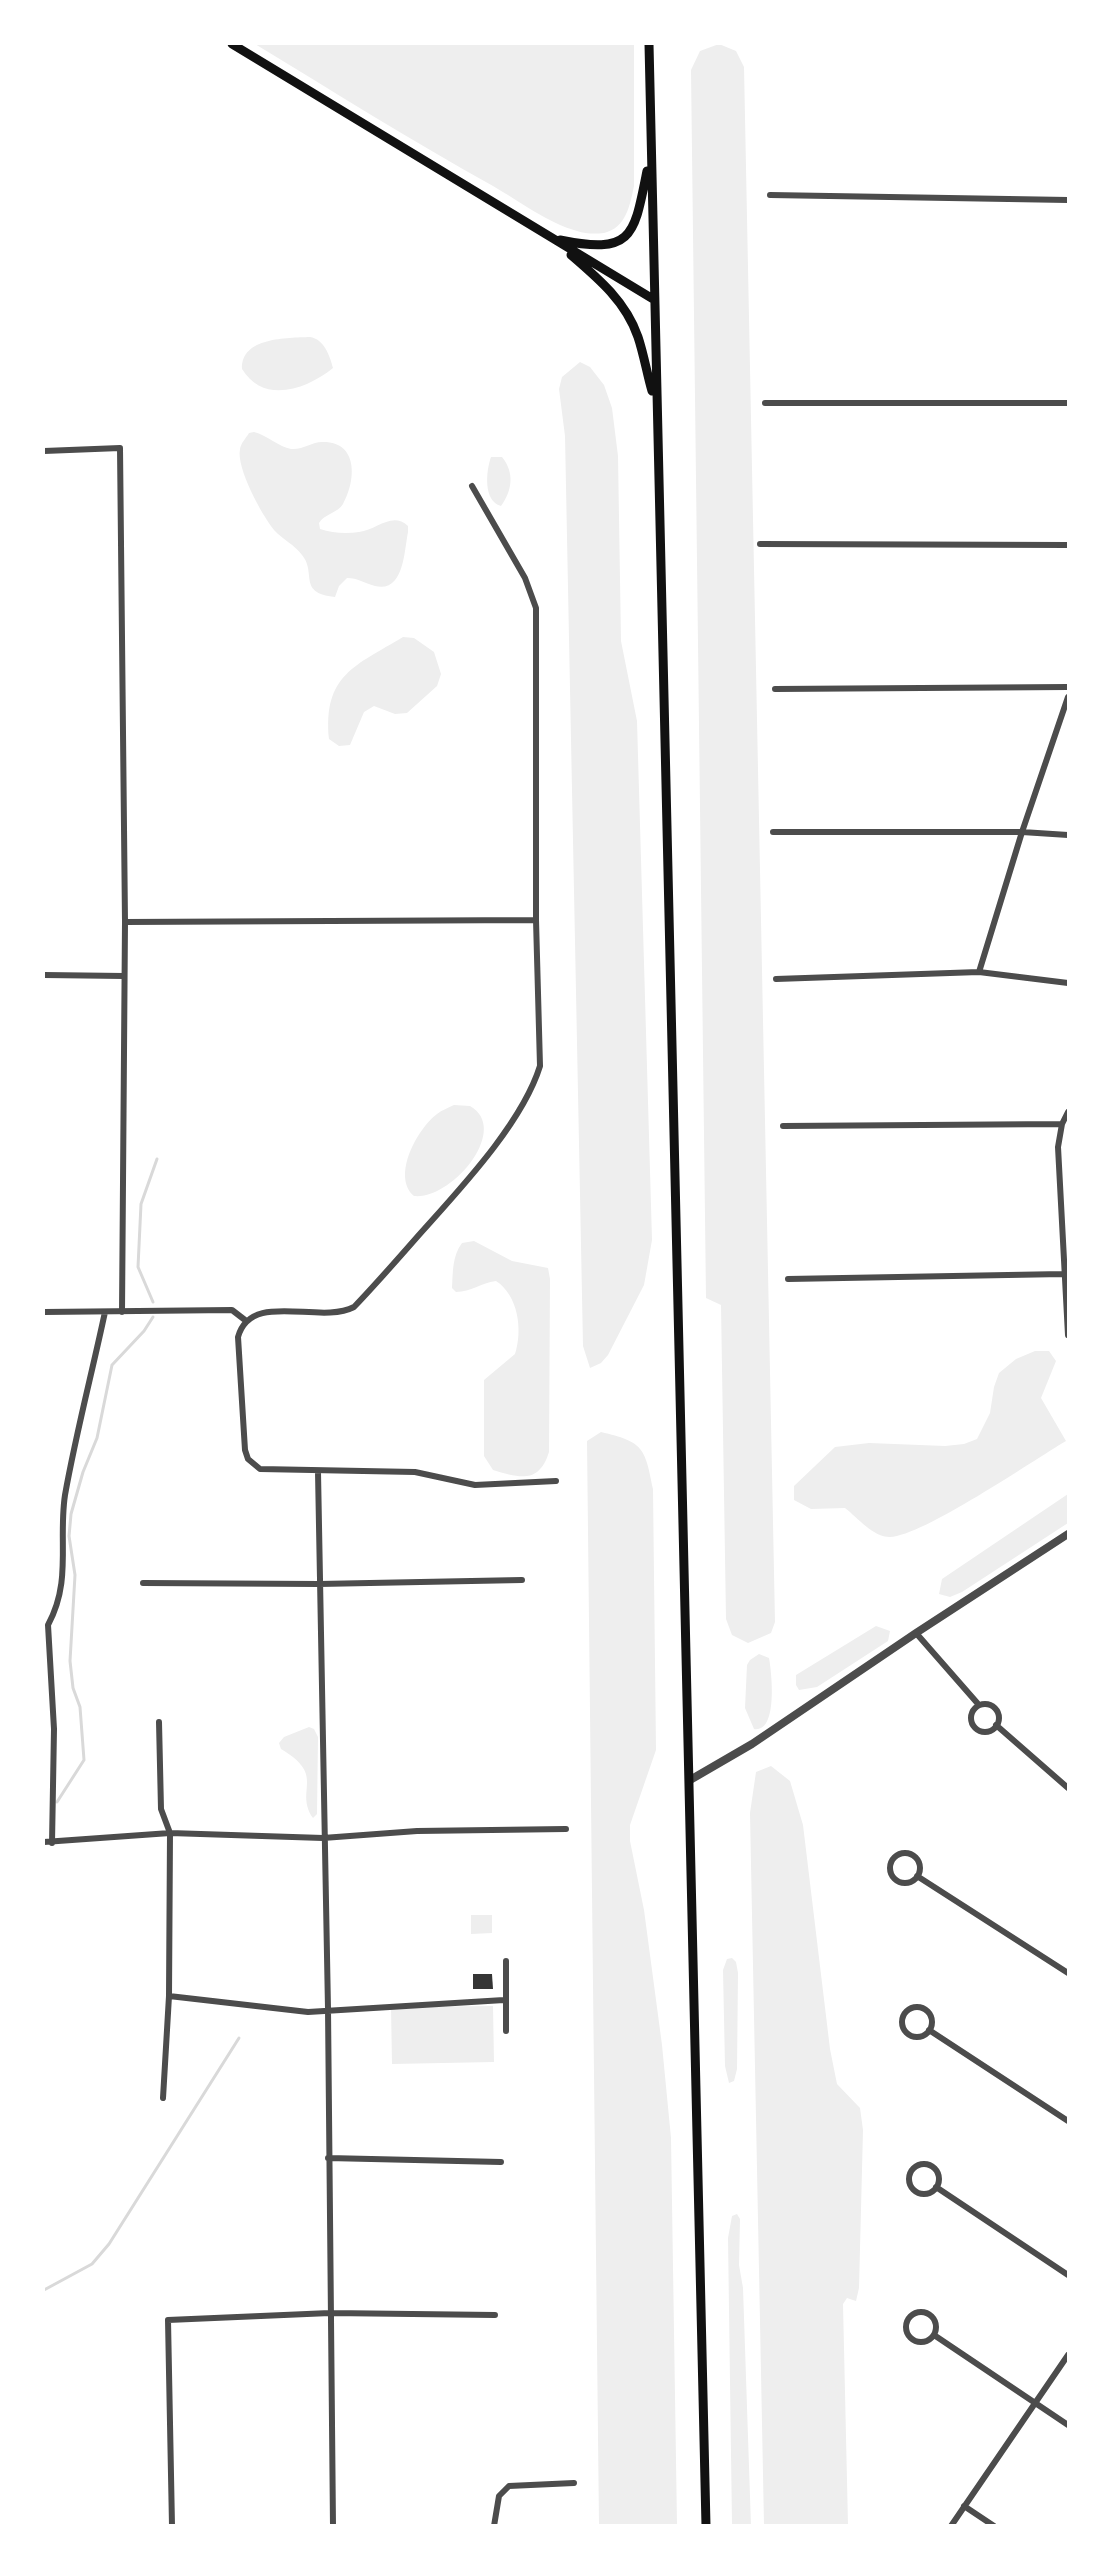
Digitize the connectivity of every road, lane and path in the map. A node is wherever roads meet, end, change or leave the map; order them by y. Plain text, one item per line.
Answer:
1 (232, 44) edge
2 (649, 44) edge
3 (651, 154) junction
4 (770, 195) dead end
5 (1068, 200) edge
6 (551, 238) junction
7 (653, 299) junction
8 (656, 403) junction
9 (765, 403) dead end
10 (1068, 403) edge
11 (44, 451) edge
12 (472, 486) dead end
13 (760, 544) dead end
14 (1068, 545) edge
15 (1068, 687) edge
16 (774, 689) dead end
17 (1068, 697) edge
18 (773, 832) dead end
19 (1022, 832) junction
20 (1068, 835) edge
21 (536, 920) junction
22 (125, 922) junction
23 (979, 972) junction
24 (44, 975) edge
25 (124, 976) junction
26 (776, 979) dead end
27 (1068, 982) edge
28 (1068, 1112) edge
29 (1062, 1124) junction
30 (783, 1126) dead end
31 (1068, 1215) edge
32 (1060, 1218) junction
33 (1063, 1274) junction
34 (788, 1279) dead end
35 (105, 1311) junction
36 (122, 1311) junction
37 (44, 1312) edge
38 (245, 1320) junction
39 (1068, 1335) edge
40 (318, 1472) junction
41 (556, 1481) dead end
42 (1068, 1534) edge
43 (522, 1580) dead end
44 (143, 1583) dead end
45 (319, 1584) junction
46 (46, 1625) edge
47 (916, 1633) junction
48 (979, 1706) junction
49 (159, 1722) dead end
50 (996, 1725) junction
51 (690, 1779) junction
52 (1068, 1788) edge
53 (566, 1828) dead end
54 (170, 1833) junction
55 (323, 1838) junction
56 (44, 1842) edge
57 (52, 1843) junction
58 (917, 1876) junction
59 (506, 1961) dead end
60 (1068, 1973) edge
61 (169, 1996) junction
62 (504, 2000) junction
63 (328, 2009) junction
64 (929, 2030) junction
65 (507, 2031) dead end
66 (163, 2098) dead end
67 (1068, 2121) edge
68 (328, 2158) junction
69 (501, 2162) dead end
70 (936, 2187) junction
71 (1068, 2275) edge
72 (330, 2313) junction
73 (495, 2315) dead end
74 (934, 2335) junction
75 (1068, 2355) edge
76 (1035, 2404) junction
77 (1068, 2425) edge
78 (574, 2483) dead end
79 (964, 2506) junction
80 (172, 2526) edge
81 (333, 2526) edge
82 (494, 2526) edge
83 (706, 2526) edge
84 (951, 2526) edge
85 (994, 2526) edge

1 - 6 main road
2 - 3 main road
3 - 6 main road
3 - 7 main road
4 - 5 street
6 - 7 main road
6 - 8 main road
7 - 8 main road
8 - 51 main road
9 - 10 street
11 - 22 street
12 - 21 street
13 - 14 street
15 - 16 street
17 - 19 street
18 - 19 street
19 - 20 street
19 - 23 street
21 - 22 street
21 - 38 street
22 - 25 street
23 - 26 street
23 - 27 street
24 - 25 street
25 - 36 street
28 - 29 street
29 - 30 street
29 - 32 street
31 - 32 street
32 - 33 street
33 - 34 street
33 - 39 street
35 - 36 street
35 - 37 street
35 - 46 street
36 - 38 street
38 - 40 street
40 - 41 street
40 - 45 street
42 - 47 street
43 - 45 street
44 - 45 street
45 - 55 street
46 - 57 street
47 - 48 street
47 - 51 street
48 - 50 street
48 - 50 street
49 - 54 street
50 - 52 street
51 - 83 main road
53 - 55 street
54 - 55 street
54 - 57 street
54 - 61 street
55 - 63 street
56 - 57 street
58 - 58 street
58 - 60 street
59 - 62 street
61 - 63 street
61 - 66 street
62 - 63 street
62 - 65 street
63 - 68 street
64 - 64 street
64 - 67 street
68 - 69 street
68 - 72 street
70 - 70 street
70 - 71 street
72 - 73 street
72 - 80 street
72 - 81 street
74 - 74 street
74 - 76 street
75 - 76 street
76 - 77 street
76 - 79 street
78 - 82 street
79 - 84 street
79 - 85 street

